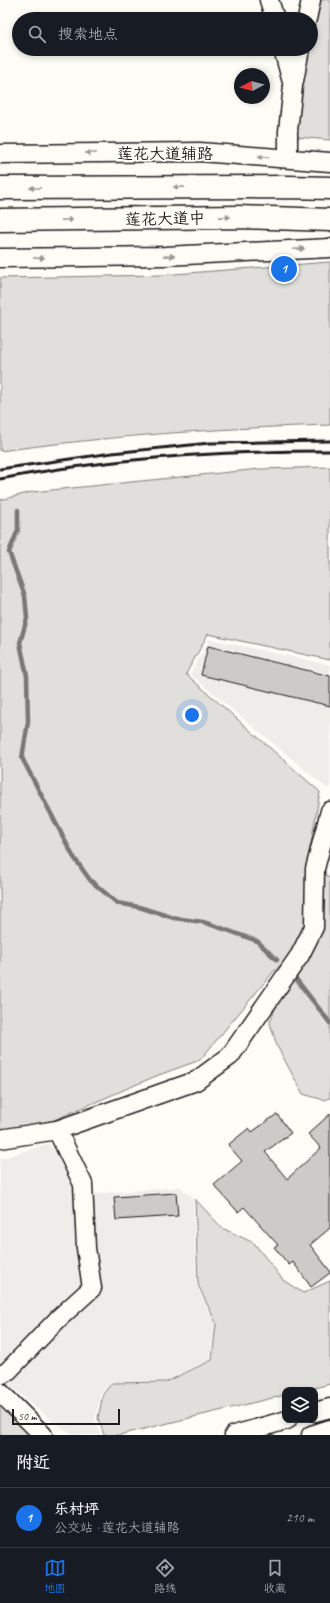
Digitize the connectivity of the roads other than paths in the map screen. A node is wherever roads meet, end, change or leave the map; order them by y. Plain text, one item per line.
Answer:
1 (269, 0) edge
2 (311, 0) edge
3 (272, 12) edge
4 (308, 12) edge
5 (285, 56) edge
6 (299, 56) edge
7 (293, 86) junction
8 (0, 154) edge
9 (288, 158) junction
10 (330, 162) edge
11 (0, 188) edge
12 (330, 188) edge
13 (0, 220) edge
14 (330, 220) edge
15 (330, 248) edge
16 (0, 258) edge
17 (330, 811) edge
18 (57, 1130) junction
19 (4, 1140) edge
20 (0, 1375) edge
21 (0, 1392) edge
22 (330, 1408) edge
23 (318, 1411) edge
24 (282, 1421) edge
25 (330, 1429) edge
26 (43, 1435) edge
27 (234, 1435) edge
28 (311, 1435) edge

1 - 3 street
2 - 4 street
5 - 7 street
6 - 7 street
7 - 9 street
9 -> 8 street, 莲花大道辅路
9 - 10 street, 莲花大道辅路
12 -> 11 main road, 莲花大道中
13 -> 14 main road, 莲花大道中
16 -> 15 street
17 - 18 street
18 - 19 street
18 - 20 street
21 - 26 street
22 - 23 street
24 - 27 street
25 - 28 street

